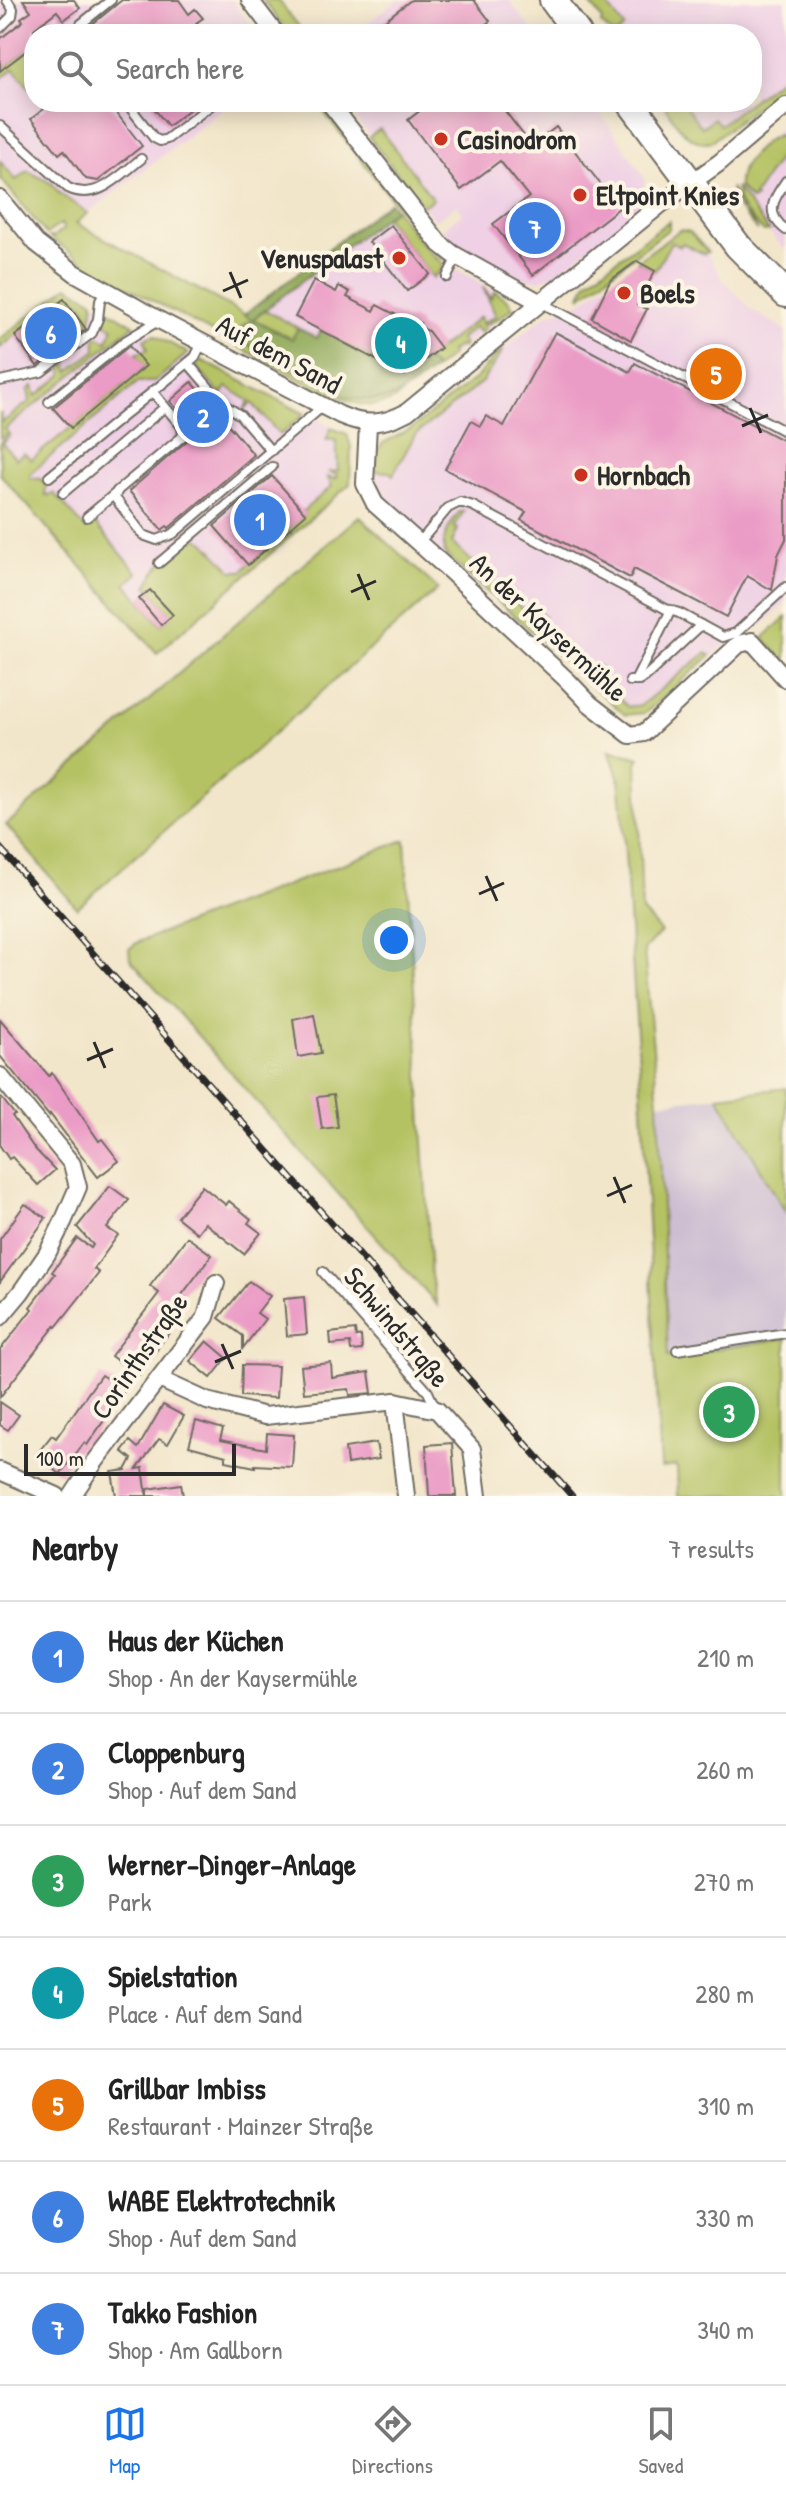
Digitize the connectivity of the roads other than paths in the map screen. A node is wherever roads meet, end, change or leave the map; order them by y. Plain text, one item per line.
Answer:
1 (7, 0) edge
2 (111, 0) edge
3 (250, 0) edge
4 (553, 0) edge
5 (81, 24) edge
6 (268, 24) edge
7 (571, 24) edge
8 (0, 28) edge
9 (786, 106) edge
10 (134, 112) edge
11 (202, 112) edge
12 (337, 112) edge
13 (638, 112) edge
14 (0, 126) edge
15 (141, 159) dead end
16 (786, 181) edge
17 (691, 182) junction
18 (0, 199) edge
19 (786, 230) edge
20 (457, 257) junction
21 (447, 277) dead end
22 (105, 290) junction
23 (786, 294) edge
24 (539, 302) junction
25 (159, 320) junction
26 (202, 343) junction
27 (188, 363) junction
28 (0, 381) edge
29 (152, 391) junction
30 (49, 402) dead end
31 (165, 407) junction
32 (327, 414) junction
33 (368, 424) junction
34 (786, 432) edge
35 (271, 451) junction
36 (272, 467) dead end
37 (49, 477) dead end
38 (117, 491) junction
39 (63, 493) dead end
40 (87, 517) dead end
41 (419, 543) junction
42 (159, 563) dead end
43 (786, 587) edge
44 (671, 610) junction
45 (701, 625) junction
46 (786, 679) edge
47 (0, 1076) edge
48 (323, 1272) dead end
49 (216, 1283) dead end
50 (0, 1317) edge
51 (786, 1333) edge
52 (677, 1350) dead end
53 (159, 1379) junction
54 (395, 1401) junction
55 (437, 1410) junction
56 (0, 1471) edge
57 (52, 1495) edge
58 (72, 1496) edge
59 (406, 1496) edge
60 (478, 1496) edge

1 - 8 lane
2 - 5 lane
3 - 6 street
4 - 7 main road
9 - 17 street
10 - 11 lane
12 - 20 street
13 - 17 main road
14 - 15 lane
16 - 19 lane
17 - 23 main road
17 - 24 street
18 - 22 street, Auf dem Sand
20 - 21 lane
20 - 24 street
22 - 25 street, Auf dem Sand
22 - 28 lane
24 - 33 street
24 - 34 lane
25 - 26 street, Auf dem Sand
25 - 30 lane
26 - 27 lane
26 - 32 street, Auf dem Sand
27 - 29 lane
27 - 35 lane
29 - 31 lane
29 - 37 lane
31 - 38 lane
31 - 39 lane
32 - 33 street, Auf dem Sand
32 - 35 lane
33 - 41 street, An der Kaysermühle
35 - 38 lane
36 - 42 lane
38 - 40 lane
41 - 44 lane
41 - 46 street, An der Kaysermühle
43 - 45 lane
44 - 45 lane
44 - 45 lane
47 - 50 street
48 - 55 lane, Schwindstraße
49 - 53 street, Corinthstraße
51 - 52 lane
53 - 54 street
53 - 58 street, Corinthstraße
54 - 55 street
54 - 59 street
55 - 60 street
56 - 57 street

